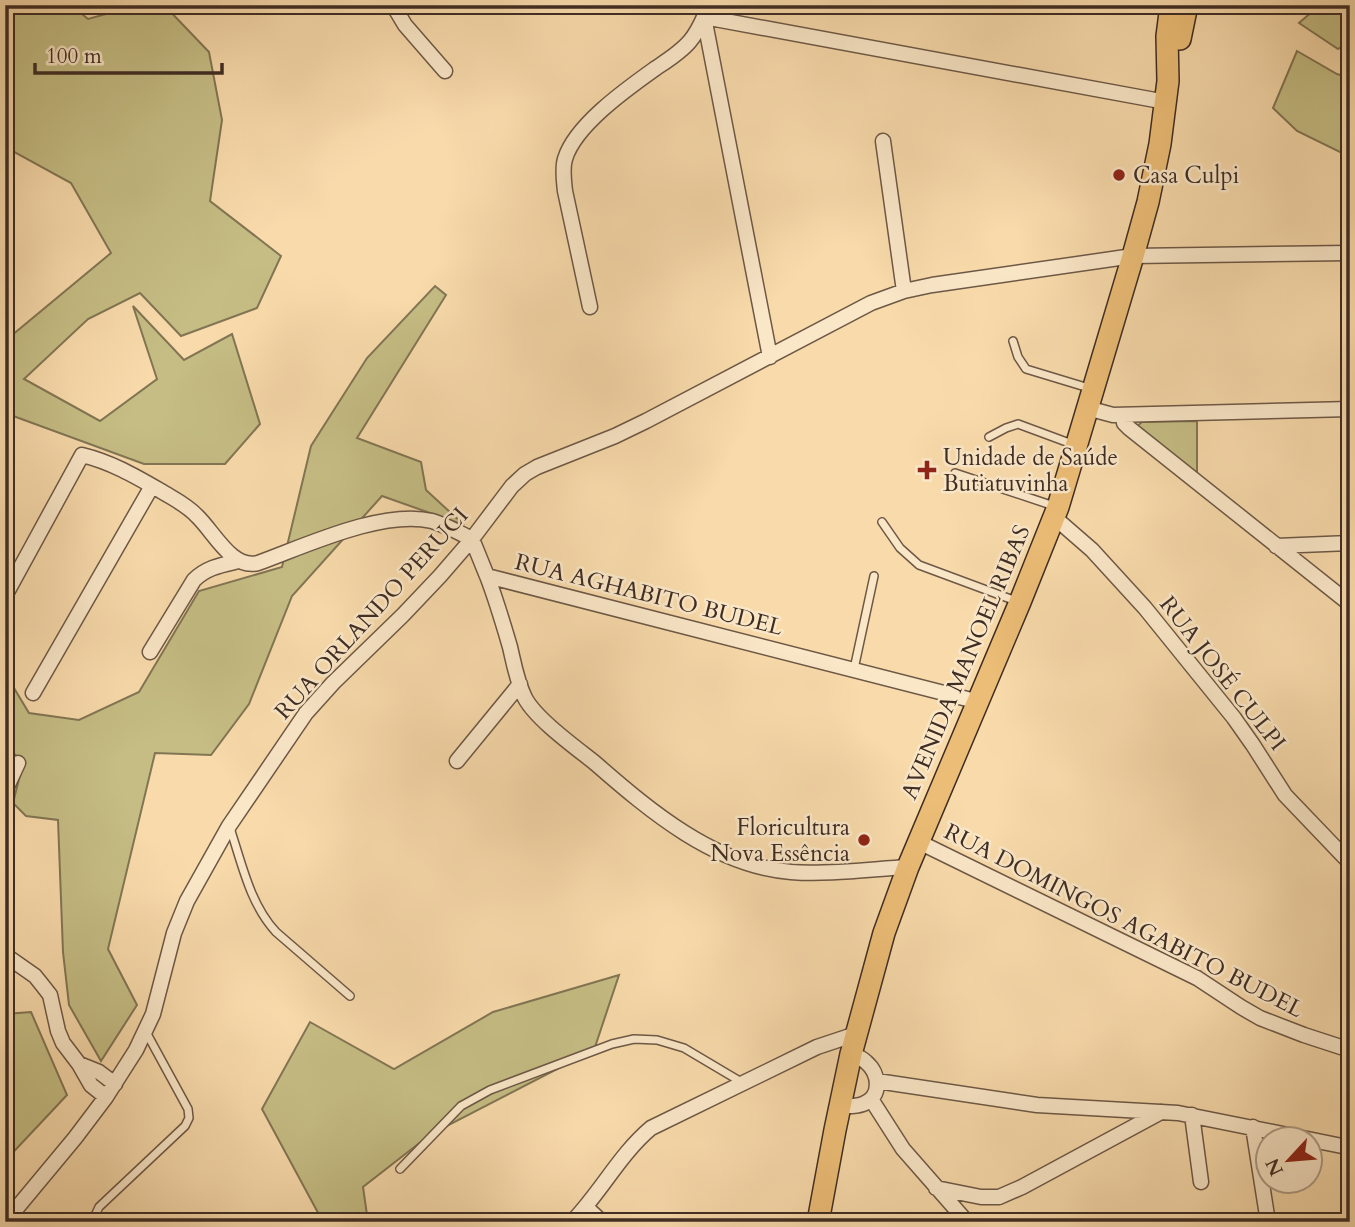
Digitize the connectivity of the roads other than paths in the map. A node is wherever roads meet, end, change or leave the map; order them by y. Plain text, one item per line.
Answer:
1 (393, 5) edge
2 (1171, 5) edge
3 (1187, 5) edge
4 (705, 11) edge
5 (445, 71) dead end
6 (1167, 91) junction
7 (883, 141) dead end
8 (1350, 253) edge
9 (1133, 257) junction
10 (904, 291) junction
11 (590, 307) dead end
12 (1013, 341) dead end
13 (770, 357) junction
14 (1090, 399) junction
15 (1350, 409) edge
16 (1123, 415) junction
17 (989, 437) dead end
18 (1076, 446) junction
19 (955, 473) dead end
20 (152, 486) junction
21 (1056, 512) junction
22 (882, 522) dead end
23 (472, 539) junction
24 (1350, 544) edge
25 (1276, 546) junction
26 (239, 561) junction
27 (487, 576) junction
28 (874, 576) dead end
29 (5, 596) edge
30 (1020, 602) junction
31 (1350, 604) edge
32 (150, 652) dead end
33 (854, 670) junction
34 (520, 684) junction
35 (33, 693) dead end
36 (979, 702) junction
37 (457, 761) dead end
38 (18, 764) dead end
39 (5, 791) edge
40 (229, 826) junction
41 (919, 842) junction
42 (1348, 859) edge
43 (908, 867) junction
44 (5, 955) edge
45 (350, 996) dead end
46 (146, 1032) junction
47 (854, 1044) junction
48 (1350, 1050) edge
49 (79, 1065) junction
50 (877, 1081) junction
51 (743, 1083) junction
52 (115, 1084) junction
53 (106, 1097) junction
54 (871, 1099) junction
55 (840, 1105) junction
56 (1163, 1111) junction
57 (1192, 1115) junction
58 (1253, 1127) junction
59 (1350, 1149) edge
60 (400, 1169) dead end
61 (1201, 1182) dead end
62 (936, 1188) junction
63 (586, 1208) junction
64 (16, 1209) tunnel mouth
65 (92, 1222) edge
66 (572, 1222) edge
67 (603, 1222) edge
68 (818, 1222) edge
69 (967, 1222) edge
70 (1268, 1222) edge

1 - 5 street
2 - 6 main road, AVENIDA MANOEL RIBAS
3 - 6 main road, AVENIDA MANOEL RIBAS
4 - 6 street
4 - 11 street
4 - 13 street
6 - 9 main road, AVENIDA MANOEL RIBAS
7 - 10 street
8 - 9 street, RUA ORLANDO PERUCI
9 - 10 street, RUA ORLANDO PERUCI
9 - 14 main road, AVENIDA MANOEL RIBAS
10 - 13 street, RUA ORLANDO PERUCI
12 - 14 lane
13 - 23 street, RUA ORLANDO PERUCI
14 - 16 street
14 - 18 main road, AVENIDA MANOEL RIBAS
15 - 16 street
16 - 25 street
17 - 18 lane
18 - 21 main road, AVENIDA MANOEL RIBAS
19 - 21 lane
20 - 26 street
20 - 29 street
20 - 35 street
21 - 30 main road, AVENIDA MANOEL RIBAS
21 - 42 street, RUA JOSÉ CULPI
22 - 30 lane
23 - 26 street
23 - 27 street, RUA AGHABITO BUDEL
23 - 40 street, RUA ORLANDO PERUCI
24 - 25 street
25 - 31 street
26 - 32 street
27 - 33 street, RUA AGHABITO BUDEL
27 - 34 street
28 - 33 lane
30 - 36 main road, AVENIDA MANOEL RIBAS
33 - 36 street, RUA AGHABITO BUDEL
34 - 37 street
34 - 43 street
36 - 41 main road, AVENIDA MANOEL RIBAS
38 - 39 street
40 - 45 lane
40 - 46 street, RUA ORLANDO PERUCI
41 - 43 main road, AVENIDA MANOEL RIBAS
41 - 48 street, RUA DOMINGOS AGABITO BUDEL
43 - 47 main road, AVENIDA MANOEL RIBAS
44 - 49 street
46 - 52 street, RUA ORLANDO PERUCI
46 - 65 lane
47 - 50 street
47 - 51 street
47 - 55 main road, AVENIDA MANOEL RIBAS
49 - 52 street
49 - 53 street
50 - 54 street
50 - 56 street
51 - 60 lane
51 - 63 street
52 - 53 street, RUA ORLANDO PERUCI
53 - 64 street, RUA ORLANDO PERUCI
54 - 55 street
54 - 62 street
55 - 68 main road, AVENIDA MANOEL RIBAS
56 - 57 street
56 - 62 street
57 - 58 street
57 - 61 street
58 - 59 street
58 - 70 street
62 - 69 street
63 - 66 street
63 - 67 street

